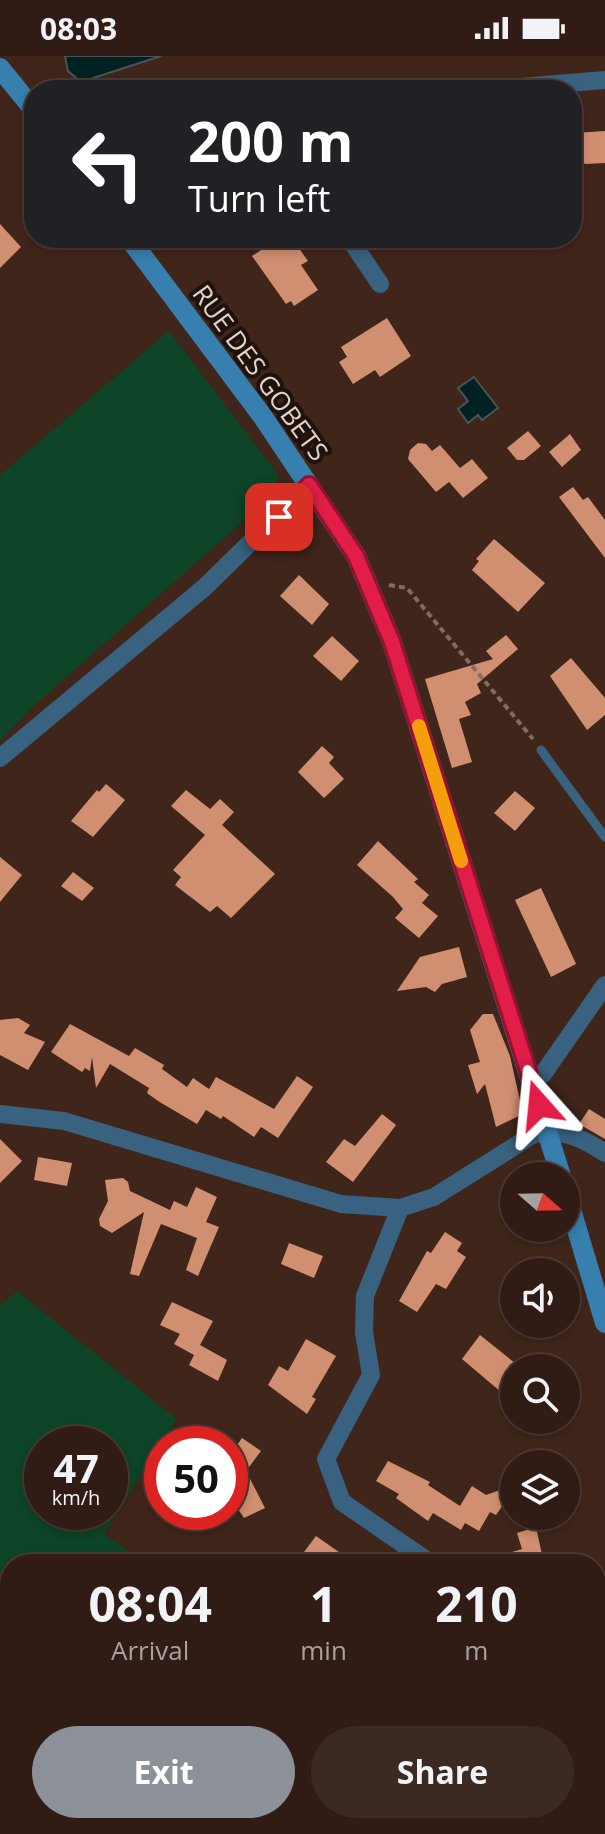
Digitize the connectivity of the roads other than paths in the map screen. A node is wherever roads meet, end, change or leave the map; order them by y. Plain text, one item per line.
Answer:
1 (0, 68) edge
2 (605, 80) edge
3 (582, 82) edge
4 (24, 98) edge
5 (136, 248) edge
6 (356, 248) edge
7 (380, 284) dead end
8 (309, 485) junction
9 (541, 750) road end
10 (0, 758) edge
11 (605, 837) edge
12 (605, 985) edge
13 (531, 1080) junction
14 (0, 1114) edge
15 (547, 1131) junction
16 (605, 1153) edge
17 (557, 1162) edge
18 (400, 1208) junction
19 (580, 1240) edge
20 (605, 1323) edge
21 (417, 1554) edge

1 - 4 main road
2 - 3 street
5 - 8 main road, RUE DES GOBETS
6 - 7 street
8 - 10 street
8 - 13 main road, RUE DES GOBETS
9 - 11 lane
12 - 13 street
13 - 15 main road, RUE DES GOBETS
14 - 18 street
15 - 16 street
15 - 17 main road, RUE DES GOBETS
15 - 18 street
18 - 21 street
19 - 20 main road

